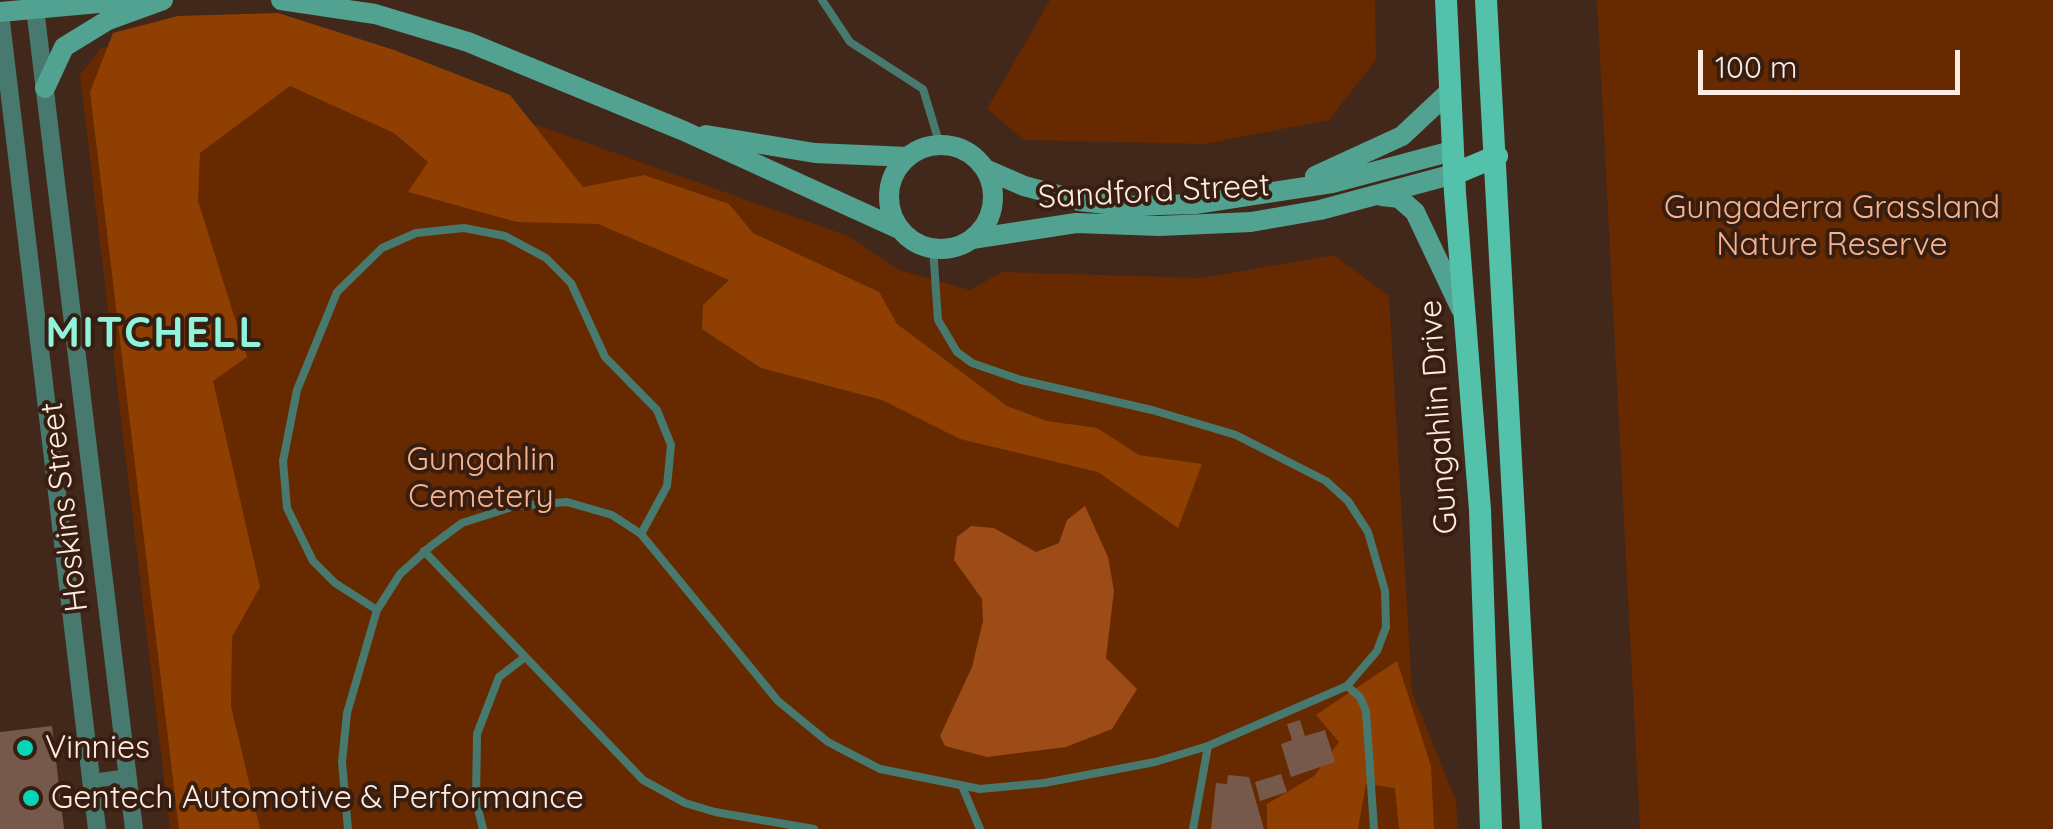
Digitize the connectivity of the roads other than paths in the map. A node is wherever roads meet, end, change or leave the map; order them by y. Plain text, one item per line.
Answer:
1 (132, 0) edge
2 (164, 0) edge
3 (281, 0) edge
4 (348, 0) edge
5 (822, 0) edge
6 (1446, 0) edge
7 (1486, 0) edge
8 (35, 4) edge
9 (0, 13) edge
10 (375, 14) junction
11 (44, 88) junction
12 (1450, 91) junction
13 (684, 131) junction
14 (940, 145) junction
15 (1497, 155) junction
16 (908, 157) junction
17 (1453, 163) junction
18 (985, 168) junction
19 (1376, 196) junction
20 (1246, 198) junction
21 (901, 230) junction
22 (972, 239) junction
23 (933, 248) junction
24 (1466, 320) junction
25 (641, 534) junction
26 (424, 551) junction
27 (377, 610) junction
28 (525, 657) junction
29 (1347, 686) junction
30 (1208, 746) junction
31 (128, 776) junction
32 (92, 781) junction
33 (962, 786) junction
34 (98, 829) edge
35 (134, 829) edge
36 (348, 829) edge
37 (483, 829) edge
38 (814, 829) edge
39 (980, 829) edge
40 (1194, 829) edge
41 (1374, 829) edge
42 (1491, 829) edge
43 (1530, 829) edge

1 - 8 main road
2 - 11 main road
3 - 10 main road
4 - 10 main road
5 - 14 lane
6 - 12 main road, Gungahlin Drive
7 - 15 main road
8 - 9 main road
8 - 11 street, Hoskins Street
9 - 32 street, Hoskins Street
10 - 13 main road
11 - 31 street, Hoskins Street
12 - 17 main road, Gungahlin Drive
12 - 20 main road
13 - 16 main road
13 - 21 main road
14 - 16 main road
14 - 18 main road
15 - 17 main road
15 - 43 main road
16 - 21 main road
17 - 19 main road, Sandford Street
17 - 20 main road, Sandford Street
17 - 24 main road, Gungahlin Drive
18 - 20 main road, Sandford Street
18 - 22 main road
19 - 22 main road, Sandford Street
19 - 24 main road
21 - 23 main road
22 - 23 main road
23 - 29 lane
24 - 42 main road, Gungahlin Drive
25 - 26 lane
25 - 27 lane
25 - 33 lane
26 - 27 lane
26 - 28 lane
27 - 36 lane
28 - 37 lane
28 - 38 lane
29 - 30 lane
29 - 41 lane
30 - 33 lane
30 - 40 lane
31 - 32 street
31 - 35 street, Hoskins Street
32 - 34 street, Hoskins Street
33 - 39 lane

